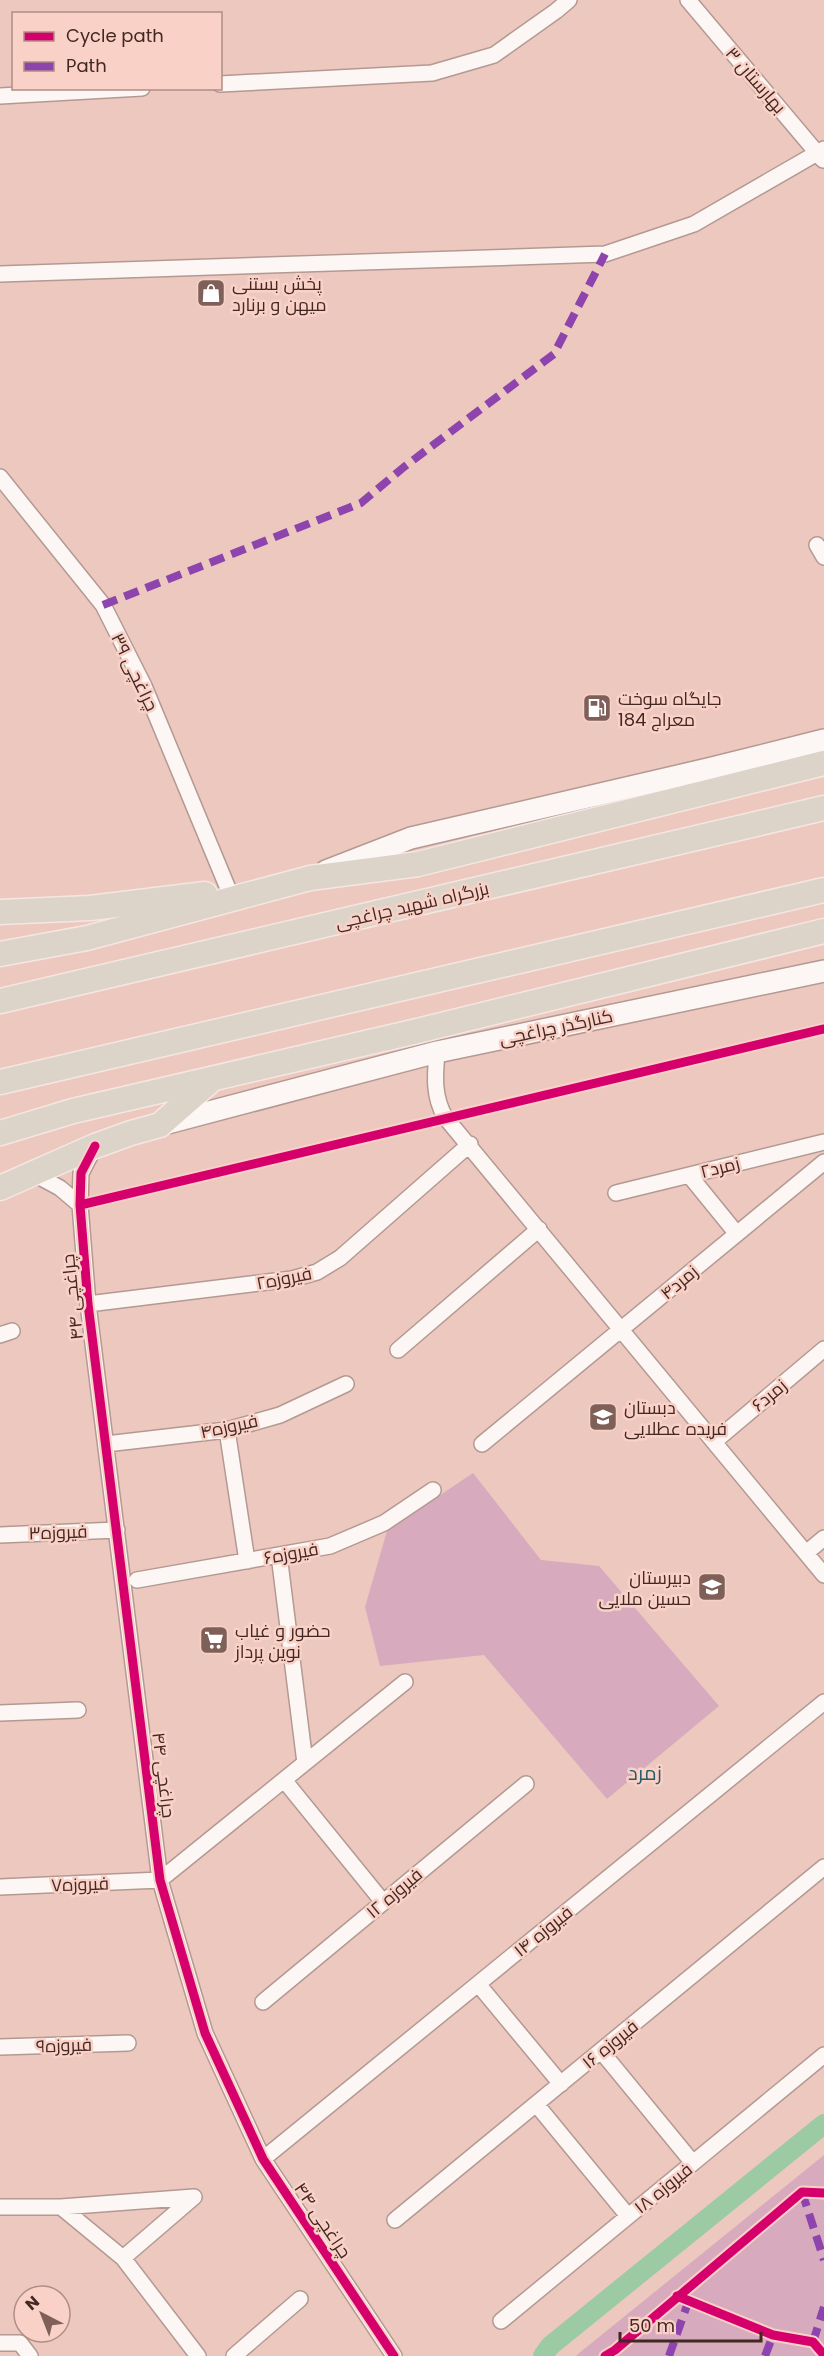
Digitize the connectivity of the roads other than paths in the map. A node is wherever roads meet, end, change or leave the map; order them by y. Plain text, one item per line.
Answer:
1 (569, 0) edge
2 (688, 0) edge
3 (222, 84) edge
4 (106, 90) edge
5 (0, 96) edge
6 (822, 154) edge
7 (0, 274) edge
8 (0, 477) edge
9 (824, 740) edge
10 (824, 763) edge
11 (824, 808) edge
12 (310, 878) junction
13 (274, 888) junction
14 (824, 890) edge
15 (228, 891) junction
16 (0, 912) edge
17 (824, 931) edge
18 (0, 954) edge
19 (824, 971) edge
20 (0, 1001) edge
21 (437, 1052) junction
22 (287, 1062) junction
23 (361, 1072) junction
24 (213, 1079) junction
25 (0, 1082) edge
26 (160, 1125) junction
27 (0, 1132) edge
28 (824, 1142) edge
29 (470, 1144) junction
30 (95, 1146) junction
31 (824, 1162) edge
32 (34, 1173) junction
33 (689, 1175) junction
34 (0, 1188) edge
35 (616, 1193) dead end
36 (80, 1205) junction
37 (539, 1229) junction
38 (737, 1234) junction
39 (88, 1304) junction
40 (622, 1329) junction
41 (824, 1349) edge
42 (398, 1350) dead end
43 (346, 1384) dead end
44 (227, 1430) junction
45 (714, 1442) junction
46 (106, 1444) junction
47 (482, 1444) dead end
48 (433, 1490) dead end
49 (117, 1530) junction
50 (0, 1534) edge
51 (824, 1539) edge
52 (806, 1553) junction
53 (279, 1555) junction
54 (247, 1561) junction
55 (824, 1575) edge
56 (136, 1580) dead end
57 (405, 1682) dead end
58 (824, 1702) edge
59 (78, 1710) dead end
60 (0, 1713) edge
61 (305, 1763) junction
62 (284, 1780) junction
63 (526, 1784) dead end
64 (824, 1867) edge
65 (160, 1880) junction
66 (0, 1887) edge
67 (383, 1902) junction
68 (478, 1984) junction
69 (263, 2002) dead end
70 (128, 2043) dead end
71 (0, 2047) edge
72 (601, 2051) junction
73 (824, 2055) edge
74 (561, 2084) junction
75 (536, 2104) junction
76 (263, 2159) junction
77 (693, 2163) junction
78 (0, 2207) edge
79 (61, 2207) junction
80 (628, 2216) junction
81 (395, 2220) dead end
82 (123, 2258) junction
83 (300, 2299) dead end
84 (501, 2320) dead end
85 (0, 2343) edge
86 (30, 2356) edge
87 (198, 2356) edge
88 (234, 2356) edge
89 (394, 2356) edge

1 - 3 street
2 - 6 street, بهارستان ۳
4 - 5 street
6 - 7 street
8 - 15 street, چراغچی ۳۹
9 - 12 main road
10 - 12 highway
11 - 20 highway, بزرگراه شهید چراغچی
12 - 13 highway
13 - 15 highway
13 - 18 highway
14 - 25 highway
15 - 16 highway
17 - 22 highway
19 - 21 main road, کنارگذر چراغچی
21 - 23 main road, کنارگذر چراغچی
21 - 29 street
22 - 23 main road, کنارگذر چراغچی
22 - 24 highway
23 - 26 main road
24 - 26 highway
24 - 27 highway
26 - 30 highway
28 - 33 street, زمرد۲
29 - 37 street
29 - 39 street, فیروزه۲
30 - 32 highway
30 - 36 street, چراغچی ۴۴
31 - 38 street, زمرد۴
32 - 34 highway
32 - 36 street
33 - 35 street, زمرد۲
33 - 38 street
36 - 39 street, چراغچی ۴۴
37 - 40 street
37 - 42 street
38 - 40 street, زمرد۴
39 - 46 street, چراغچی ۴۴
40 - 45 street
40 - 47 street, زمرد۴
41 - 45 street, زمرد۶
43 - 44 street, فیروزه۴
44 - 46 street, فیروزه۴
44 - 54 street
45 - 52 street
46 - 49 street, چراغچی ۴۴
48 - 53 street, فیروزه۶
49 - 50 street, فیروزه۳
49 - 65 street, چراغچی ۴۴
51 - 52 street
52 - 55 street
53 - 54 street, فیروزه۶
53 - 61 street
54 - 56 street, فیروزه۶
57 - 61 street
58 - 68 street, فیروزه ۱۴
59 - 60 street
61 - 62 street
62 - 65 street
62 - 67 street
63 - 67 street, فیروزه ۱۲
64 - 72 street, فیروزه ۱۶
65 - 66 street, فیروزه۷
65 - 76 street, چراغچی ۴۴
67 - 69 street, فیروزه ۱۲
68 - 74 street
68 - 76 street, فیروزه ۱۴
70 - 71 street, فیروزه۹
72 - 74 street, فیروزه ۱۶
72 - 77 street
73 - 77 street, فیروزه ۱۸
74 - 75 street, فیروزه ۱۶
75 - 80 street
75 - 81 street, فیروزه ۱۶
76 - 89 street, چراغچی ۴۴
77 - 80 street, فیروزه ۱۸
78 - 79 street
79 - 82 street
79 - 82 street
80 - 84 street, فیروزه ۱۸
82 - 87 street
83 - 88 street
85 - 86 street

